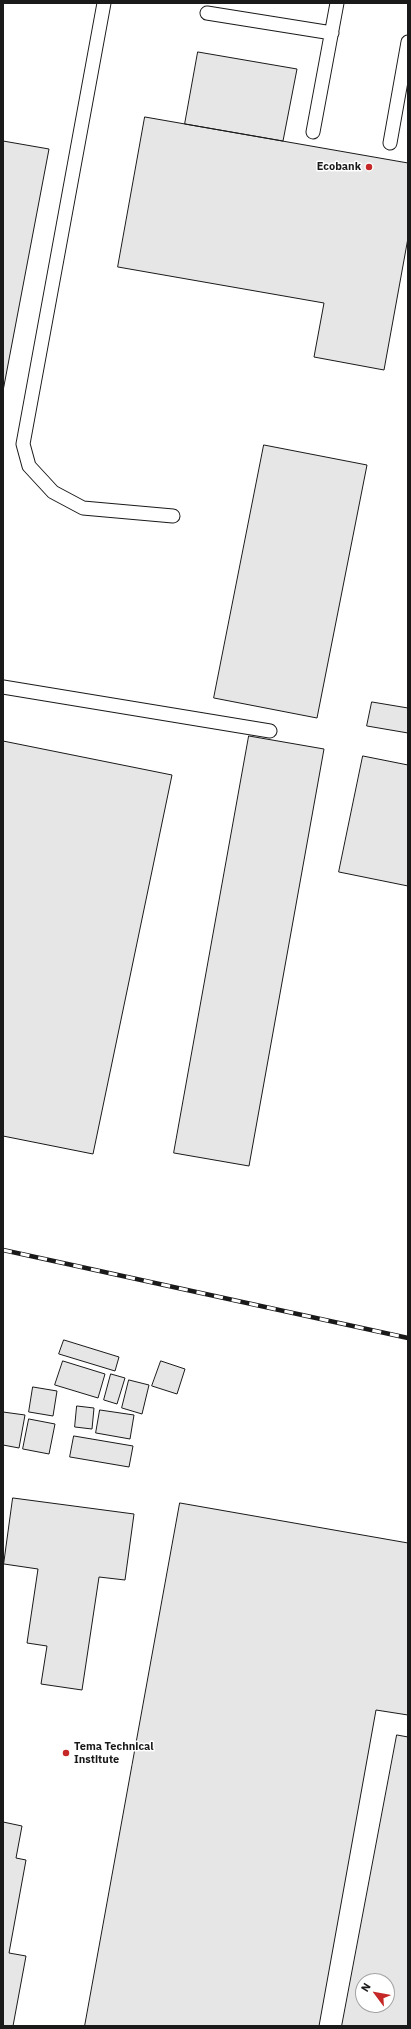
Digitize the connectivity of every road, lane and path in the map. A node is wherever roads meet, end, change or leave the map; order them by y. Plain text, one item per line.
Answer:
1 (104, 3) edge
2 (337, 3) edge
3 (207, 13) dead end
4 (332, 33) junction
5 (408, 42) edge
6 (314, 132) dead end
7 (390, 143) dead end
8 (173, 516) dead end
9 (3, 687) edge
10 (270, 731) dead end

1 - 8 lane
2 - 4 lane
3 - 4 lane
4 - 6 lane
5 - 7 lane
9 - 10 lane

